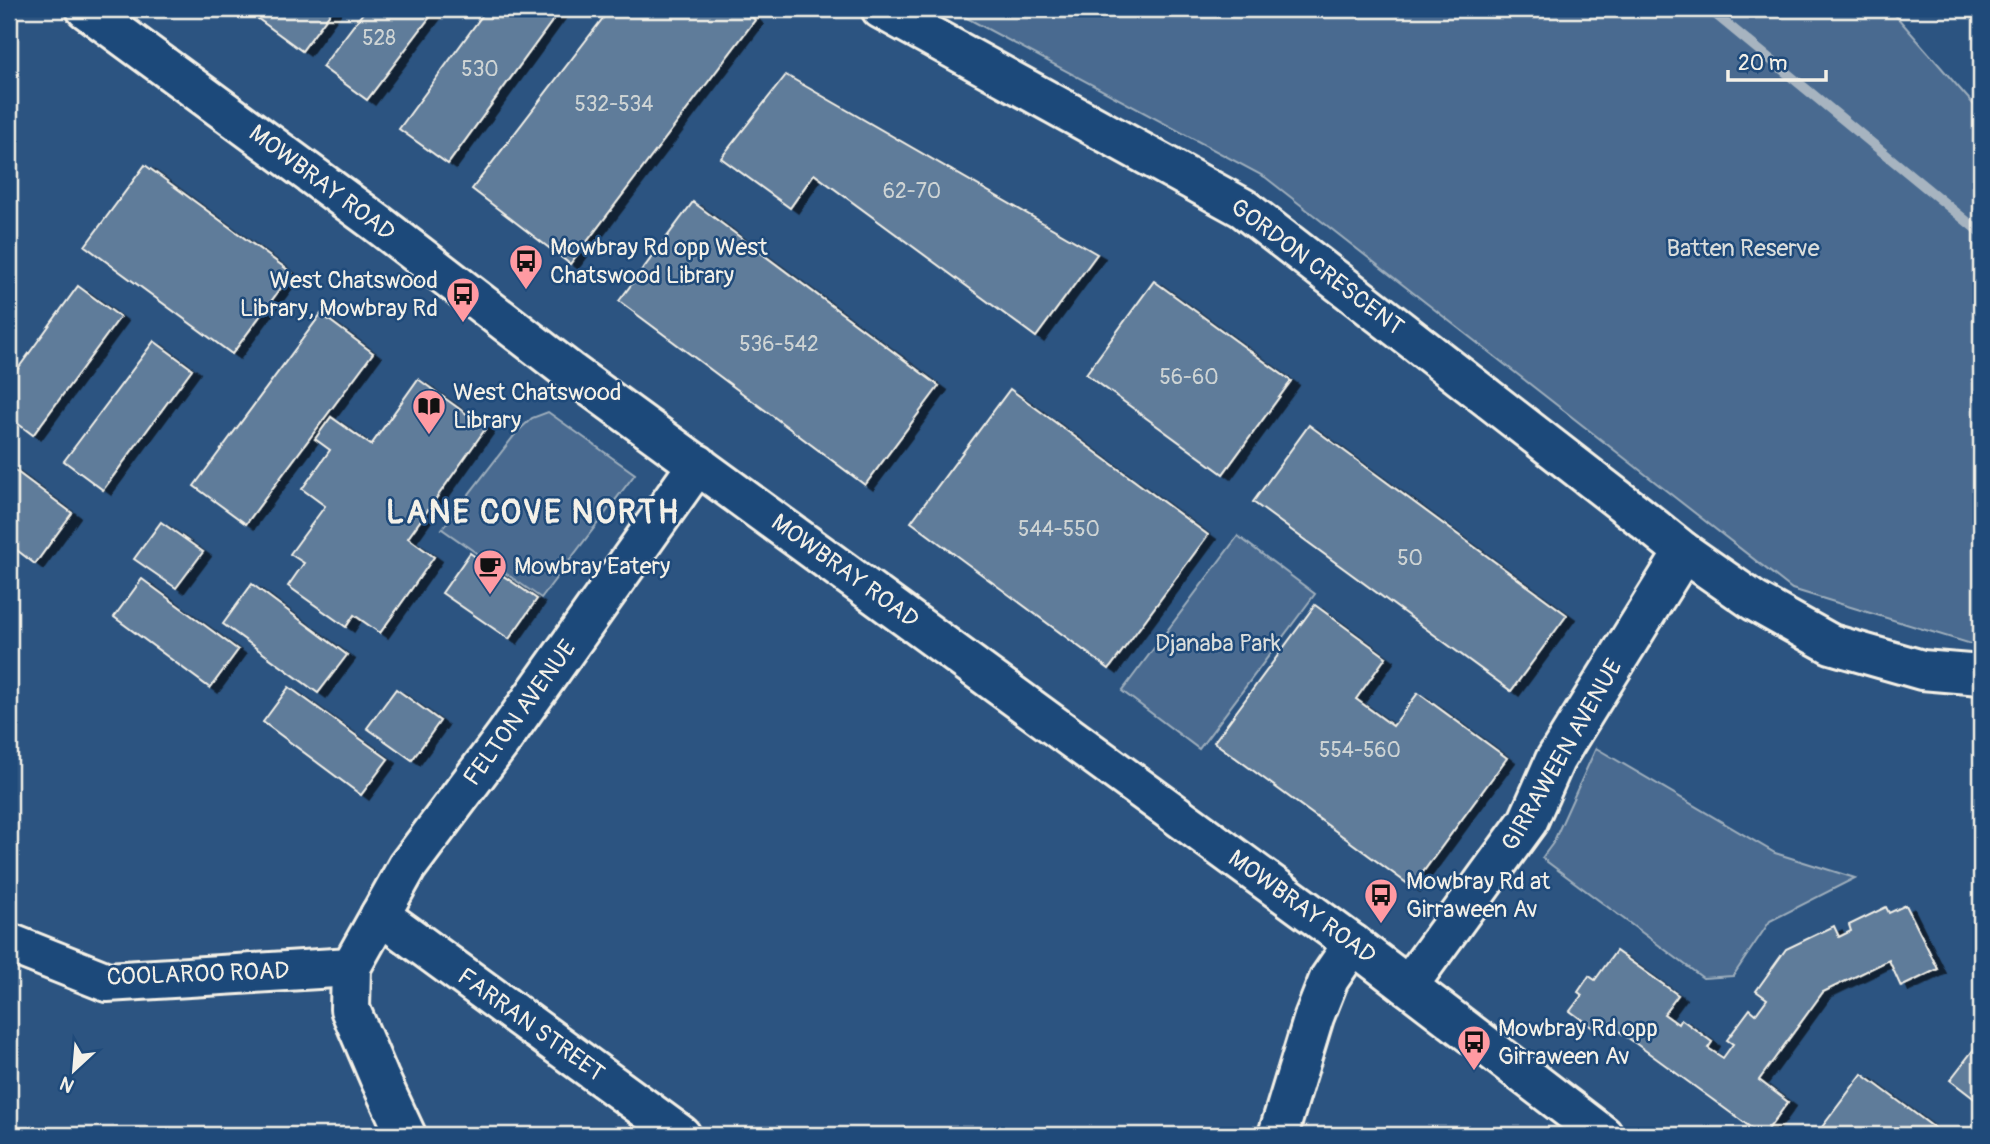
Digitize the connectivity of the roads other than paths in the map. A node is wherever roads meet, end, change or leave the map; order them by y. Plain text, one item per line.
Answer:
1 (86, 9) edge
2 (881, 9) edge
3 (698, 464) junction
4 (1684, 552) junction
5 (1981, 675) edge
6 (380, 915) junction
7 (9, 943) edge
8 (1353, 944) junction
9 (351, 967) junction
10 (1408, 986) junction
11 (406, 1135) edge
12 (681, 1135) edge
13 (1278, 1135) edge
14 (1603, 1135) edge

1 - 3 street, MOWBRAY ROAD
2 - 4 street, GORDON CRESCENT
3 - 6 street, FELTON AVENUE
3 - 8 street, MOWBRAY ROAD
4 - 5 street, GORDON CRESCENT
4 - 10 street, GIRRAWEEN AVENUE
6 - 9 street, FELTON AVENUE
6 - 12 street, FARRAN STREET
7 - 9 street, COOLAROO ROAD
8 - 10 street, MOWBRAY ROAD
8 - 13 street
9 - 11 street
10 - 14 street, MOWBRAY ROAD

